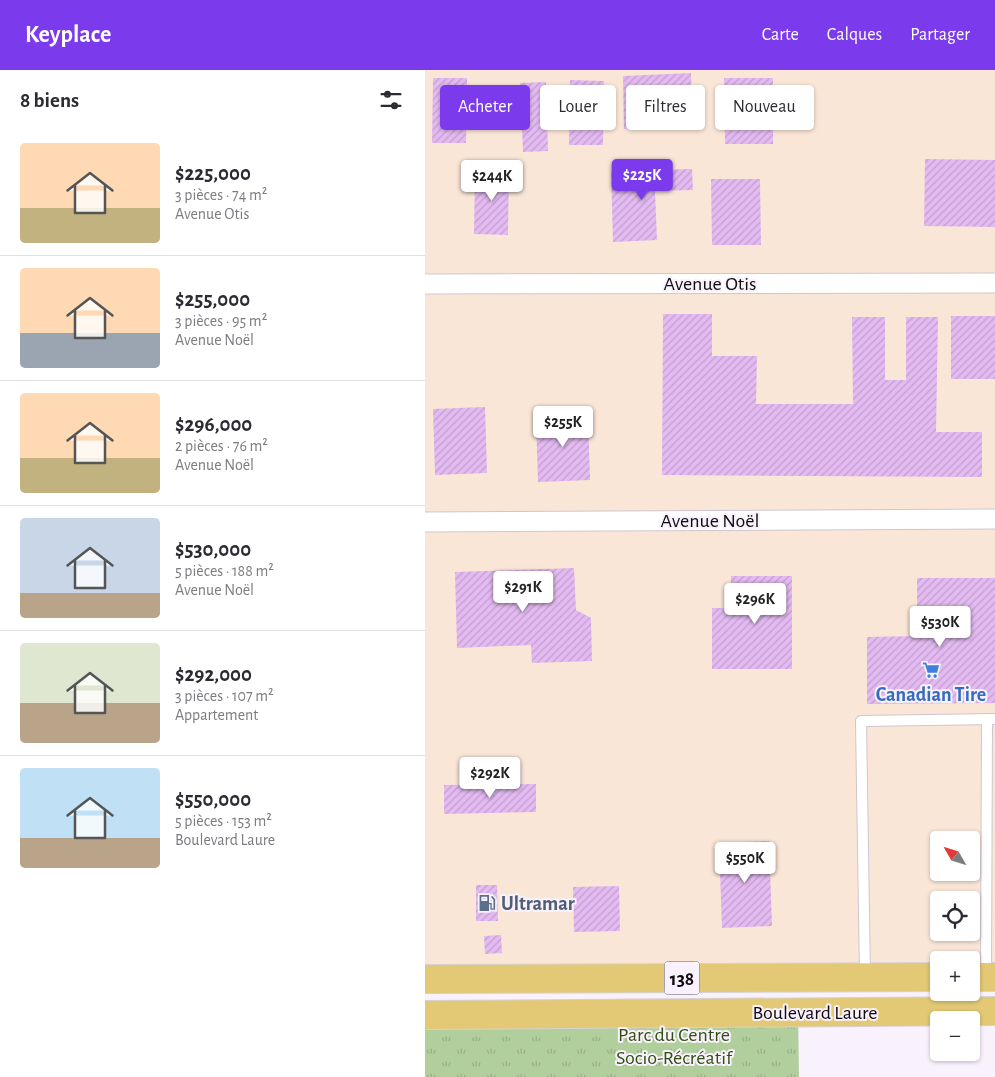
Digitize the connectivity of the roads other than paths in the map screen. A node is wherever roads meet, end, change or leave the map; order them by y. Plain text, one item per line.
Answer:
1 (995, 282) edge
2 (425, 284) edge
3 (995, 519) edge
4 (425, 522) edge
5 (991, 719) edge
6 (865, 977) junction
7 (930, 977) edge
8 (984, 977) edge
9 (425, 979) edge
10 (995, 1011) edge
11 (425, 1015) edge

1 - 2 street, Avenue Otis
3 - 4 street, Avenue Noël
5 - 6 lane
5 - 8 lane
6 - 7 highway, Boulevard Laure / 138
6 - 9 highway, Boulevard Laure / 138
10 - 11 highway, Boulevard Laure / 138

